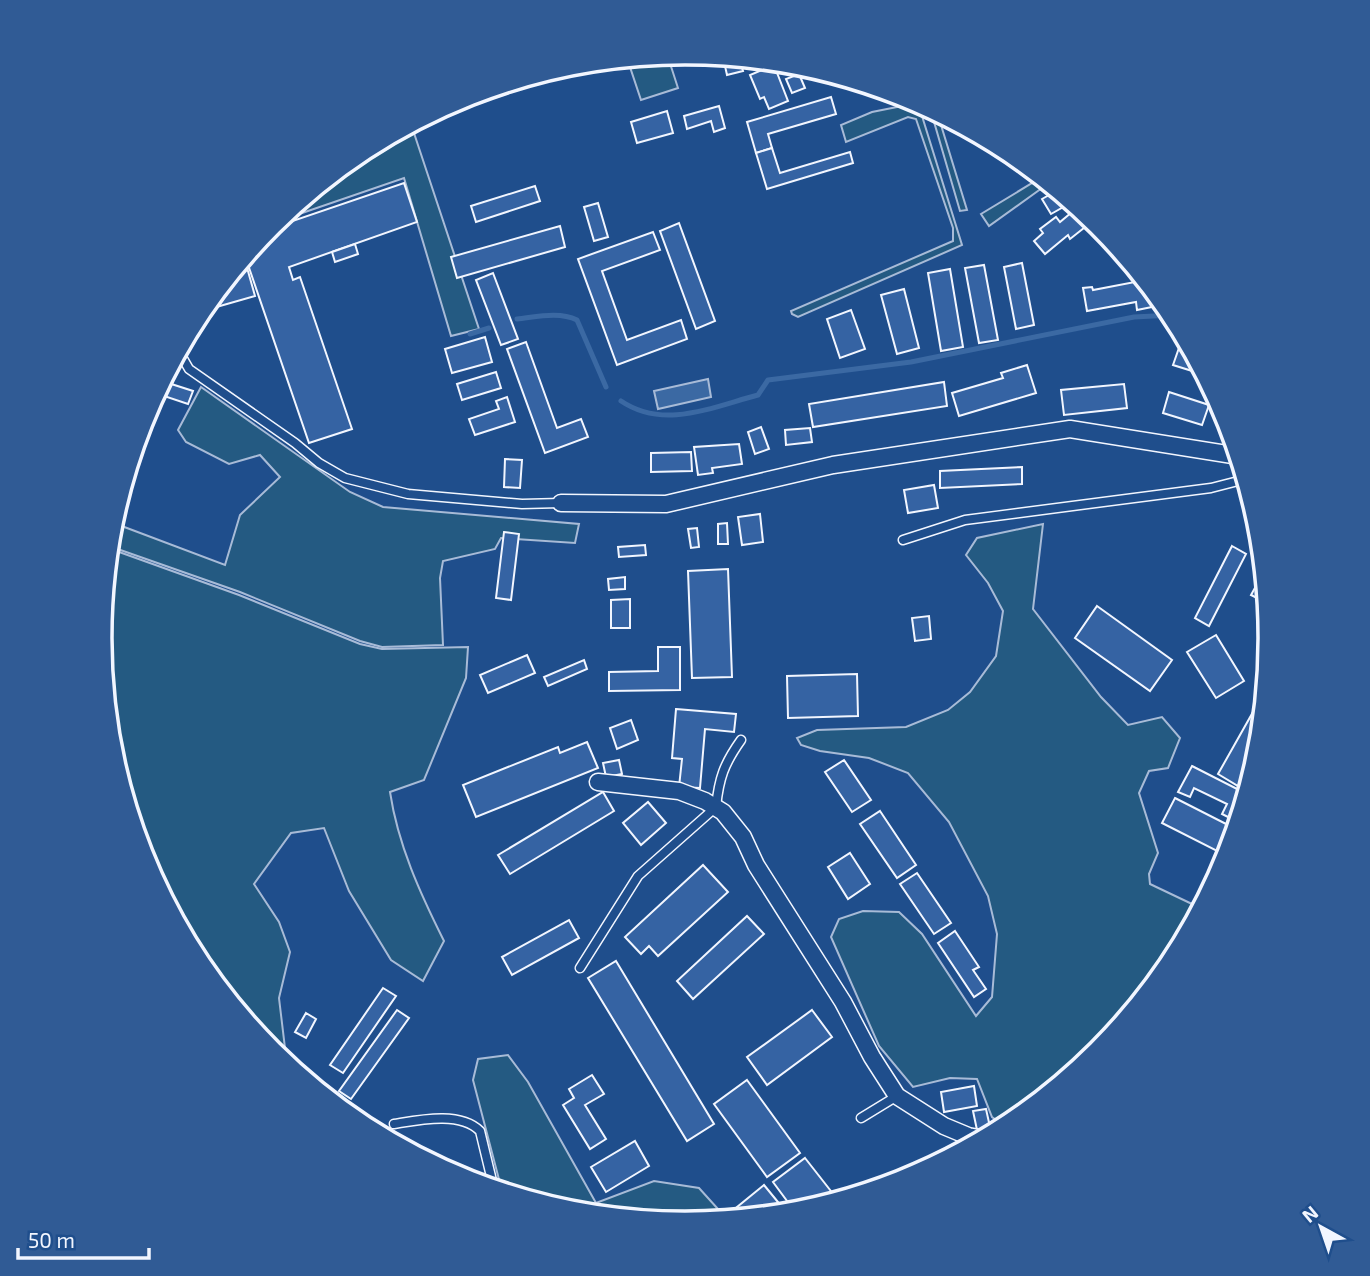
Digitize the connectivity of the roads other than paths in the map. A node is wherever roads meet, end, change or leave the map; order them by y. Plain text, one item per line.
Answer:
1 (184, 360) edge
2 (1228, 454) edge
3 (1236, 481) edge
4 (561, 503) joint
5 (903, 540) dead end
6 (741, 740) dead end
7 (598, 782) dead end
8 (716, 807) junction
9 (580, 968) dead end
10 (897, 1096) junction
11 (861, 1118) dead end
12 (394, 1124) dead end
13 (968, 1136) edge
14 (491, 1177) edge

1 - 4 lane
2 - 4 street
3 - 5 lane
6 - 8 lane
7 - 8 street
8 - 9 lane
8 - 10 street
10 - 11 lane
10 - 13 street
12 - 14 lane

